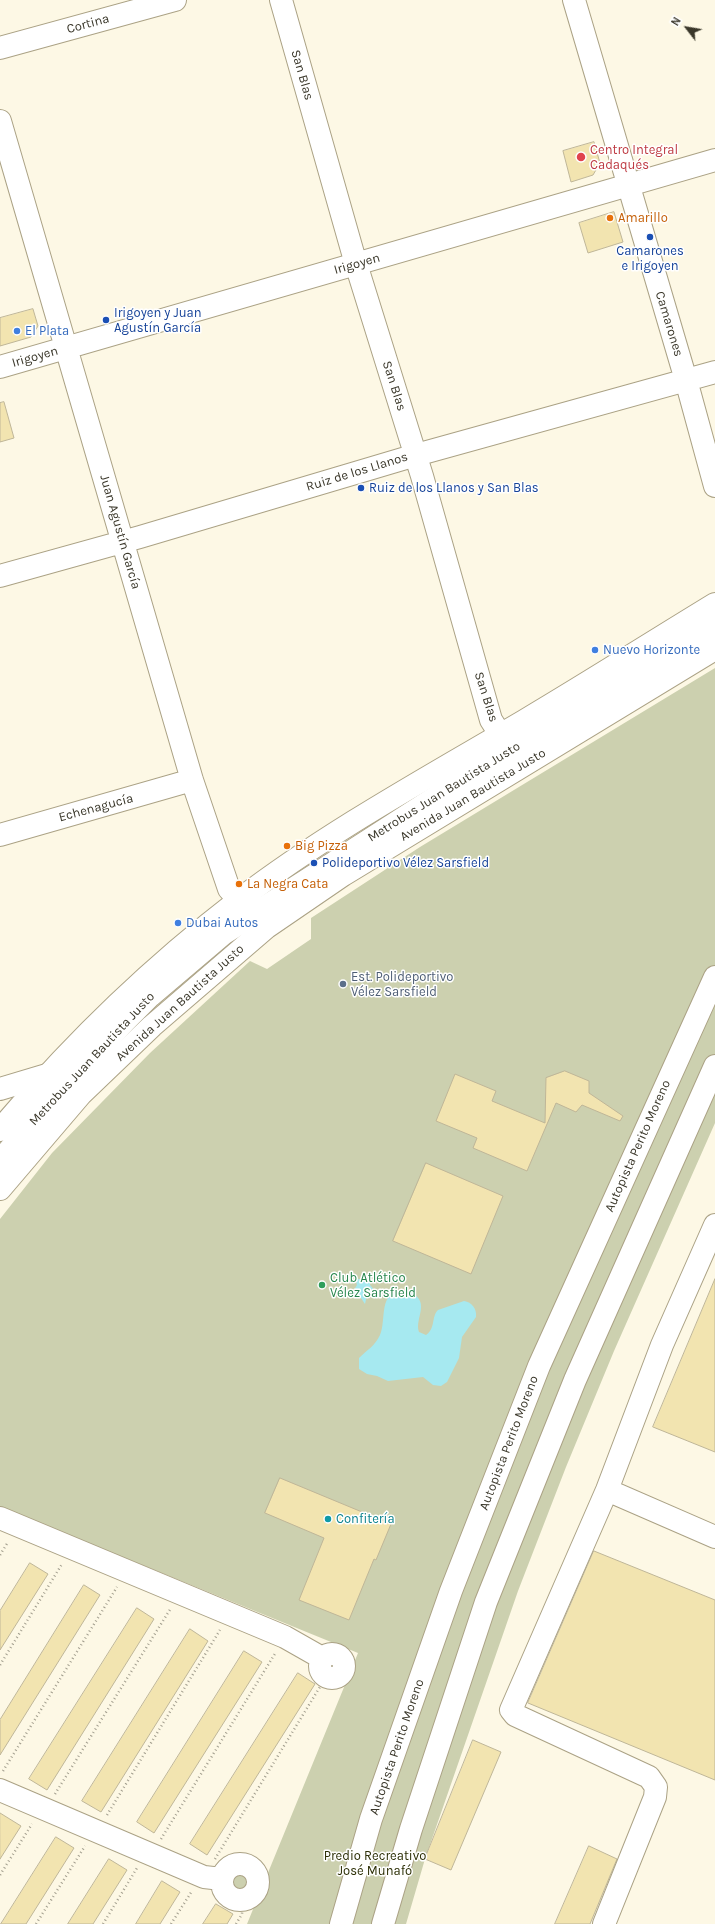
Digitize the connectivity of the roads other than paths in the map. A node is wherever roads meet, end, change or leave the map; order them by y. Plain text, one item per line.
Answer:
1 (175, 0) edge
2 (281, 0) edge
3 (574, 0) edge
4 (0, 48) edge
5 (0, 121) edge
6 (715, 160) edge
7 (628, 186) junction
8 (356, 264) junction
9 (66, 348) junction
10 (0, 367) edge
11 (715, 372) edge
12 (686, 380) junction
13 (416, 455) junction
14 (715, 486) edge
15 (122, 542) junction
16 (0, 576) edge
17 (715, 604) edge
18 (715, 627) edge
19 (715, 649) edge
20 (511, 750) junction
21 (192, 780) junction
22 (0, 835) edge
23 (253, 913) junction
24 (715, 977) edge
25 (715, 1066) edge
26 (50, 1074) junction
27 (0, 1089) edge
28 (0, 1130) edge
29 (0, 1161) edge
30 (0, 1189) edge
31 (715, 1225) edge
32 (607, 1490) junction
33 (0, 1518) edge
34 (715, 1537) edge
35 (324, 1667) road end
36 (0, 1790) edge
37 (209, 1877) junction
38 (340, 1924) edge
39 (383, 1924) edge
40 (604, 1924) edge

1 - 4 main road, Cortina
2 - 8 main road, San Blas
3 - 7 main road, Camarones
5 - 9 main road, Juan Agustín García
6 - 7 main road, Irigoyen
7 - 8 main road, Irigoyen
7 - 12 main road, Camarones
8 - 9 main road, Irigoyen
8 - 13 main road, San Blas
9 - 10 main road, Irigoyen
9 - 15 main road, Juan Agustín García
11 - 12 main road, Ruiz de los Llanos
12 - 13 main road, Ruiz de los Llanos
12 - 14 main road, Camarones
13 - 15 main road, Ruiz de los Llanos
13 - 20 main road, San Blas
15 - 16 main road, Ruiz de los Llanos
15 - 21 main road, Juan Agustín García
17 - 20 main road, Avenida Juan Bautista Justo
18 - 20 main road, Metrobus Juan Bautista Justo
19 - 20 main road, Avenida Juan Bautista Justo
20 - 23 main road, Avenida Juan Bautista Justo
20 - 23 main road, Avenida Juan Bautista Justo
21 - 22 main road, Echenagucía
21 - 23 main road, Juan Agustín García
23 - 26 main road, Avenida Juan Bautista Justo
23 - 29 main road, Metrobus Juan Bautista Justo
23 - 30 main road, Avenida Juan Bautista Justo
24 - 38 main road, Autopista Perito Moreno
25 - 39 main road
26 - 27 main road
26 - 28 main road, Avenida Juan Bautista Justo
31 - 32 main road
32 - 34 main road
32 - 40 main road
33 - 35 main road
36 - 37 main road
37 - 37 main road

